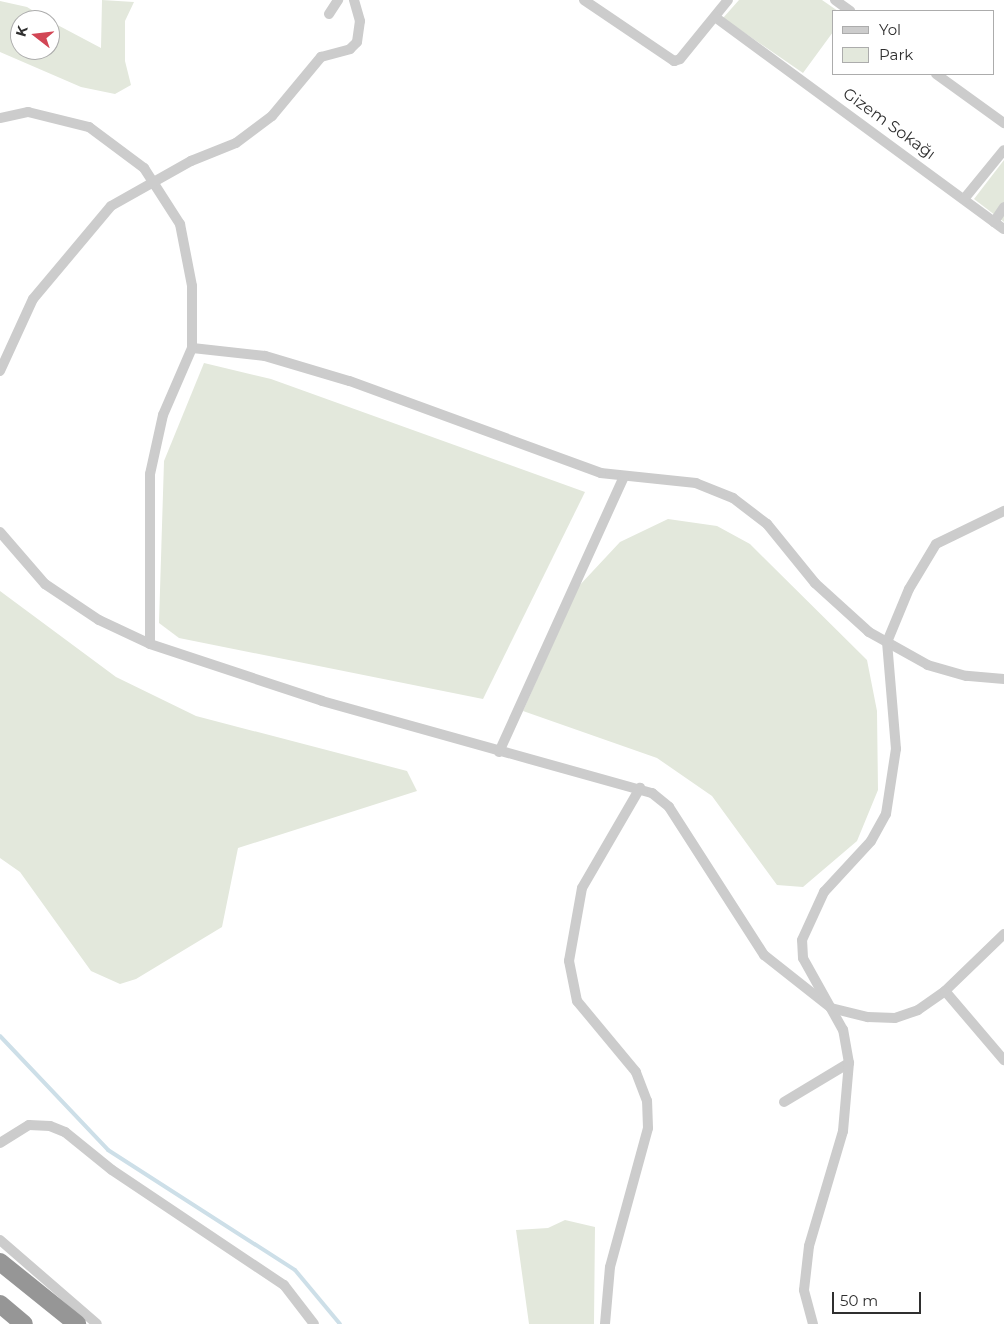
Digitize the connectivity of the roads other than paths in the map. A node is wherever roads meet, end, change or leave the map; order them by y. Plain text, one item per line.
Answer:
1 (338, 0) edge
2 (354, 0) edge
3 (584, 0) edge
4 (835, 0) edge
5 (724, 1) edge
6 (849, 10) edge
7 (329, 14) dead end
8 (715, 17) junction
9 (937, 75) edge
10 (0, 118) edge
11 (1004, 123) edge
12 (1004, 150) edge
13 (154, 182) junction
14 (964, 199) junction
15 (1004, 207) edge
16 (994, 222) junction
17 (1004, 229) edge
18 (192, 348) junction
19 (0, 371) edge
20 (624, 476) junction
21 (1004, 511) edge
22 (0, 532) edge
23 (887, 642) junction
24 (150, 644) junction
25 (1004, 679) edge
26 (499, 752) junction
27 (640, 788) junction
28 (1004, 934) edge
29 (945, 991) junction
30 (831, 1008) junction
31 (1004, 1060) edge
32 (849, 1063) junction
33 (784, 1102) dead end
34 (0, 1144) edge
35 (0, 1240) edge
36 (0, 1262) edge
37 (0, 1273) edge
38 (0, 1304) edge
39 (24, 1324) edge
40 (60, 1324) edge
41 (77, 1324) edge
42 (97, 1324) edge
43 (312, 1324) edge
44 (605, 1324) edge
45 (813, 1324) edge

1 - 7 street
2 - 13 street
3 - 8 street
4 - 6 street
5 - 8 street
8 - 14 street, Gizem Sokağı
9 - 11 street
10 - 13 street
12 - 14 street
13 - 18 street
13 - 19 street
14 - 16 street, Gizem Sokağı
15 - 16 street
16 - 17 street, Gizem Sokağı
18 - 20 street
18 - 24 street
20 - 23 street
20 - 26 street
21 - 23 street
22 - 24 street
23 - 25 street
23 - 30 street
24 - 26 street
26 - 27 street
27 - 30 street
27 - 44 street
28 - 29 street
29 - 30 street
29 - 31 street
30 - 32 street
32 - 33 street
32 - 45 street
34 - 43 street
35 - 42 street
36 - 41 highway
37 - 40 highway
38 - 39 highway

